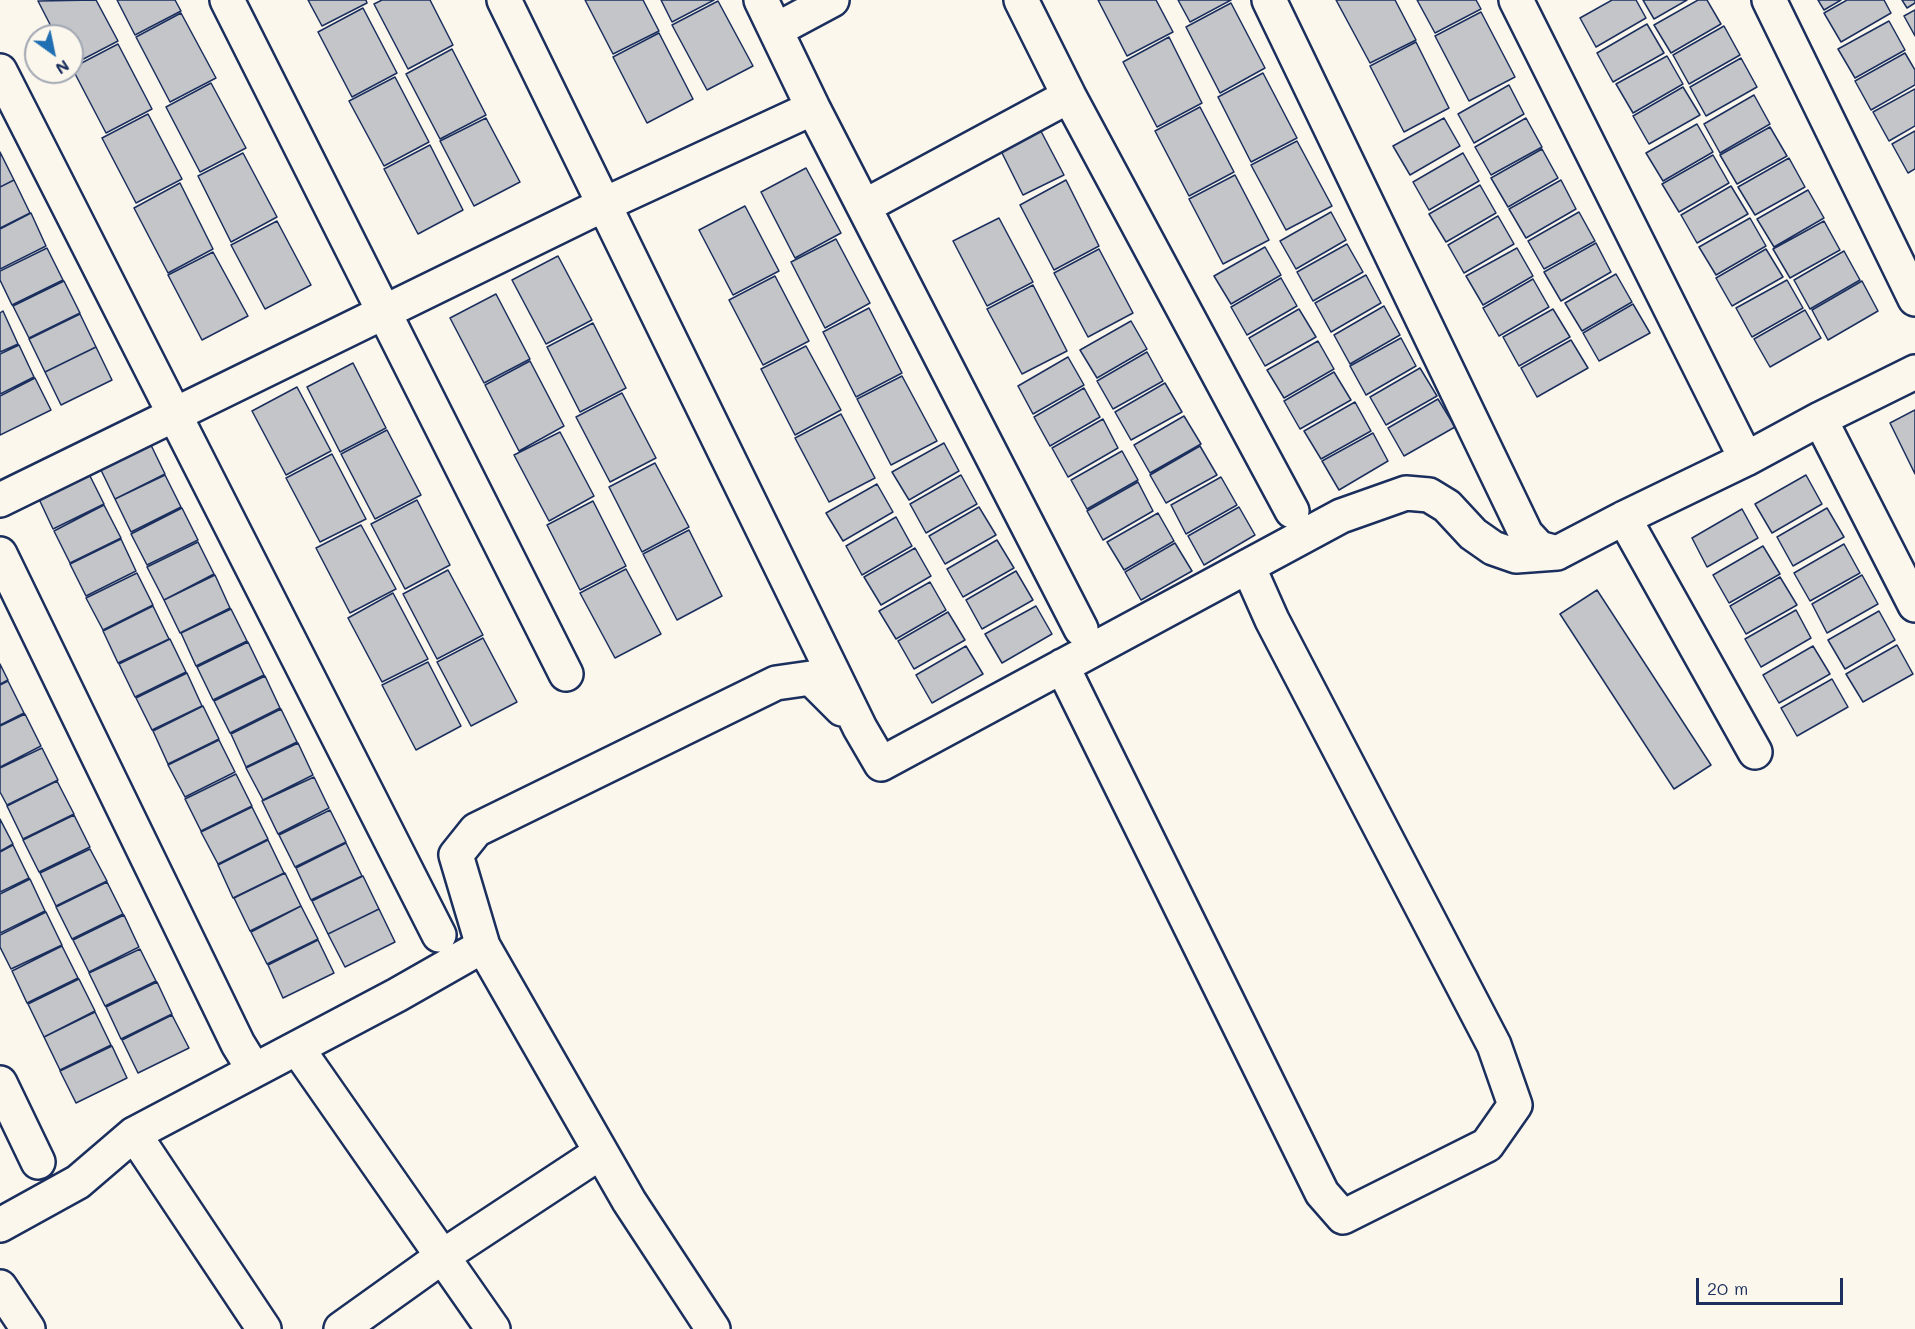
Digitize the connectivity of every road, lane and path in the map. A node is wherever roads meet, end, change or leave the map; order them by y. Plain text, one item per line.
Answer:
1 (227, 0) edge
2 (504, 0) edge
3 (761, 0) edge
4 (832, 0) edge
5 (1021, 0) edge
6 (1269, 0) edge
7 (1516, 0) edge
8 (1769, 0) edge
9 (776, 30) junction
10 (0, 70) edge
11 (1069, 96) junction
12 (813, 108) junction
13 (603, 205) junction
14 (865, 206) junction
15 (1915, 299) edge
16 (383, 313) junction
17 (1915, 372) edge
18 (175, 415) junction
19 (1820, 419) junction
20 (1746, 459) junction
21 (0, 500) edge
22 (1292, 511) dead end
23 (1624, 518) junction
24 (1557, 553) junction
25 (0, 554) edge
26 (1248, 566) junction
27 (1915, 605) edge
28 (1081, 629) dead end
29 (1062, 666) junction
30 (566, 674) dead end
31 (860, 728) junction
32 (1755, 752) dead end
33 (439, 935) dead end
34 (483, 946) junction
35 (297, 1048) junction
36 (254, 1070) junction
37 (0, 1083) edge
38 (134, 1134) junction
39 (601, 1152) junction
40 (38, 1162) dead end
41 (0, 1225) edge
42 (443, 1256) junction
43 (0, 1287) edge
44 (28, 1329) edge
45 (264, 1329) edge
46 (341, 1329) edge
47 (493, 1329) edge
48 (713, 1329) edge

1 - 16 street
2 - 13 street
3 - 9 street
4 - 9 street
5 - 11 street
6 - 24 street
7 - 20 street
8 - 15 street
9 - 12 street
10 - 18 street
11 - 14 street
11 - 22 street
12 - 13 street
12 - 14 street
13 - 16 street
13 - 31 street
14 - 28 street
16 - 18 street
16 - 30 street
17 - 19 street
18 - 21 street
18 - 33 street
19 - 20 street
19 - 27 street
20 - 23 street
23 - 24 street
23 - 32 street
24 - 26 street
25 - 36 street
26 - 29 street
26 - 29 street
29 - 31 street
31 - 34 street
34 - 35 street
34 - 39 street
35 - 36 street
35 - 42 street
36 - 38 street
37 - 40 street
38 - 41 street
38 - 45 street
39 - 42 street
39 - 48 street
42 - 46 street
42 - 47 street
43 - 44 street

